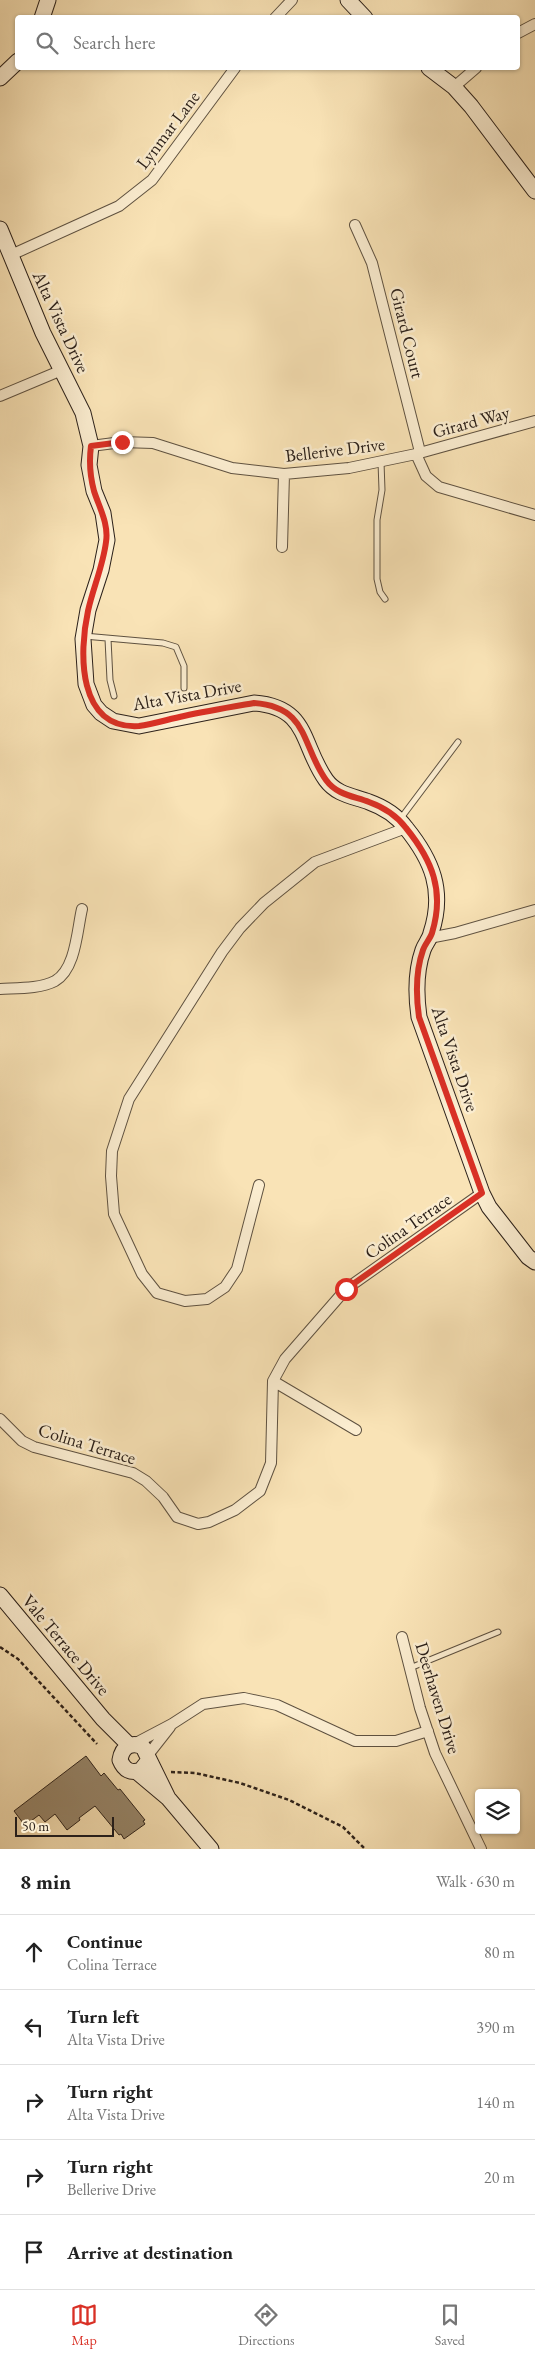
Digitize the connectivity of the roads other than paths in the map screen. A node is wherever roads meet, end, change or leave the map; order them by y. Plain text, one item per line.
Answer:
1 (48, 0) edge
2 (292, 0) edge
3 (348, 0) edge
4 (43, 15) edge
5 (278, 15) edge
6 (362, 15) edge
7 (535, 24) edge
8 (520, 32) edge
9 (15, 64) edge
10 (234, 70) edge
11 (432, 70) edge
12 (474, 70) edge
13 (0, 78) edge
14 (454, 87) junction
15 (535, 191) edge
16 (356, 225) dead end
17 (0, 229) edge
18 (11, 255) junction
19 (62, 370) junction
20 (0, 396) edge
21 (535, 421) edge
22 (91, 446) junction
23 (418, 453) junction
24 (381, 461) junction
25 (284, 474) junction
26 (535, 515) edge
27 (282, 546) dead end
28 (385, 599) dead end
29 (84, 636) junction
30 (108, 639) junction
31 (184, 688) dead end
32 (114, 696) dead end
33 (458, 742) dead end
34 (402, 824) junction
35 (82, 909) dead end
36 (535, 910) edge
37 (429, 938) junction
38 (0, 989) edge
39 (259, 1185) dead end
40 (482, 1193) junction
41 (535, 1262) edge
42 (273, 1382) junction
43 (0, 1419) edge
44 (356, 1430) dead end
45 (0, 1595) edge
46 (498, 1632) dead end
47 (402, 1637) dead end
48 (410, 1668) junction
49 (172, 1724) junction
50 (428, 1730) junction
51 (129, 1747) junction
52 (148, 1757) junction
53 (137, 1772) junction
54 (168, 1798) junction
55 (211, 1849) edge
56 (481, 1849) edge

1 - 4 street
2 - 5 street
3 - 6 street
7 - 8 street
9 - 13 street
10 - 18 street, Lynmar Lane
11 - 14 street
12 - 14 street
14 - 15 street
16 - 23 street, Girard Court
17 - 18 street, Alta Vista Drive
18 - 19 street, Alta Vista Drive
19 - 20 street
19 - 22 street, Alta Vista Drive
21 - 23 street, Girard Way
22 - 25 street, Bellerive Drive
22 - 29 street, Alta Vista Drive
23 - 24 street, Bellerive Drive
23 - 26 street
24 - 25 street, Bellerive Drive
24 - 28 lane
25 - 27 street
29 - 30 lane
29 - 34 street, Alta Vista Drive
30 - 31 lane
30 - 32 lane
33 - 34 lane
34 - 37 street, Alta Vista Drive
34 - 39 street
35 - 38 street
36 - 37 street
37 - 40 street, Alta Vista Drive
40 - 41 street, Alta Vista Drive
40 - 42 street, Colina Terrace
42 - 43 street, Colina Terrace
42 - 44 street
45 - 51 street, Vale Terrace Drive
46 - 48 lane
47 - 48 street, Deerhaven Drive
48 - 50 street, Deerhaven Drive
49 - 50 street
49 - 51 street
49 - 52 street
50 - 56 street, Deerhaven Drive
51 - 52 street
51 - 53 street
52 - 53 street
52 - 54 street
53 - 54 street
54 - 55 street

